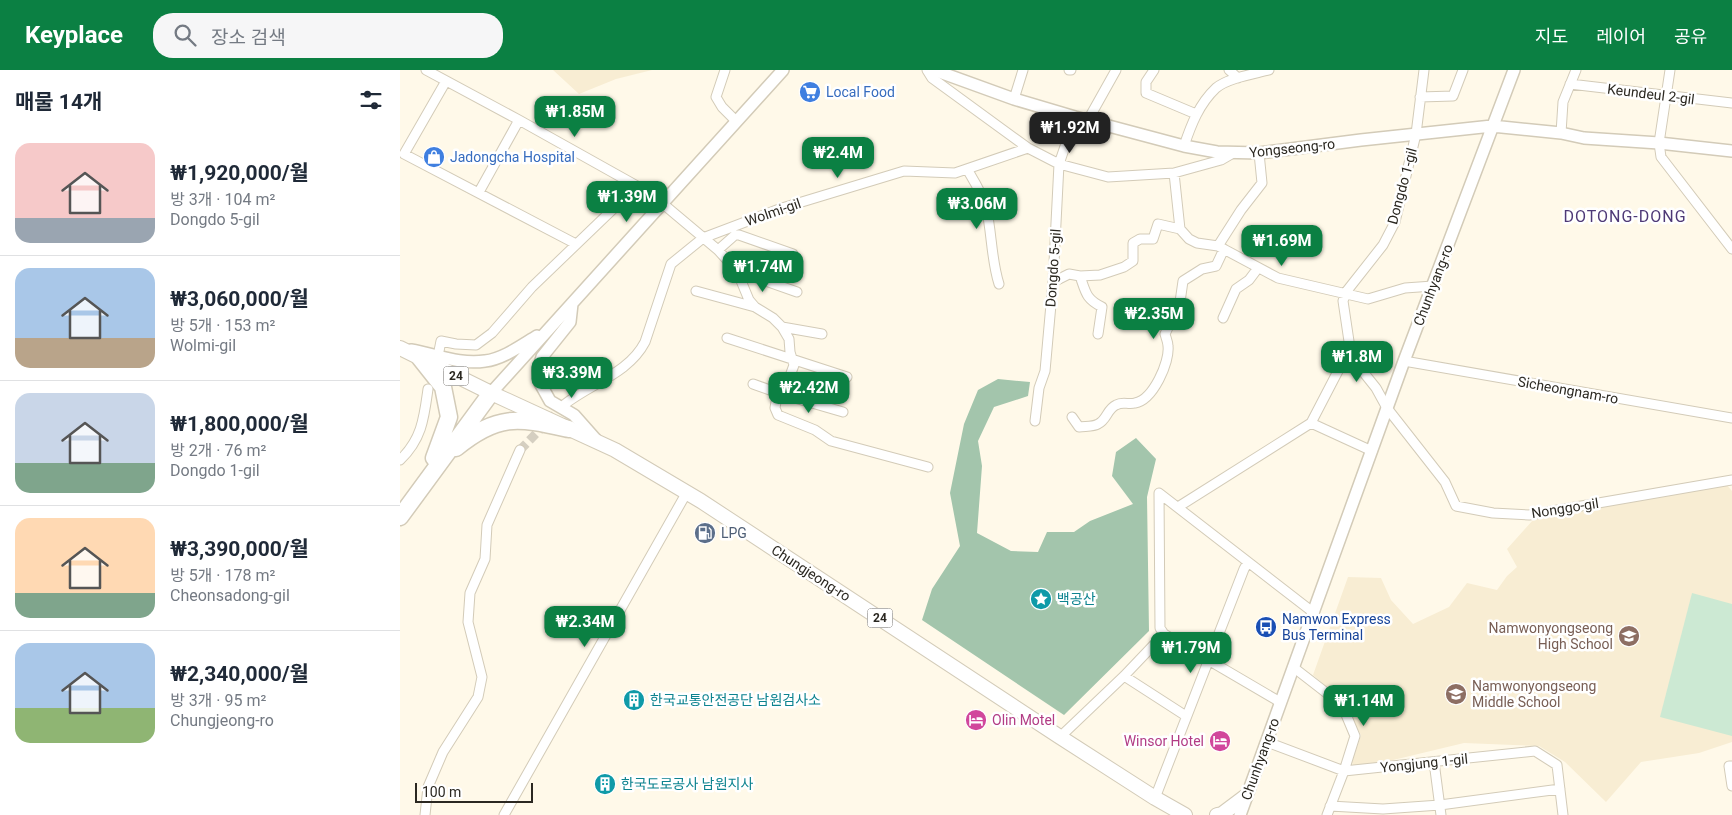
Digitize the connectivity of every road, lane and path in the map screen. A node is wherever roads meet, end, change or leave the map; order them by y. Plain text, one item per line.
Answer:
1 (426, 70) edge
2 (725, 70) edge
3 (783, 70) edge
4 (927, 70) edge
5 (934, 70) edge
6 (1023, 70) edge
7 (1116, 70) edge
8 (1154, 70) edge
9 (1229, 70) edge
10 (1269, 70) edge
11 (1424, 70) edge
12 (1463, 70) edge
13 (1514, 70) edge
14 (1576, 70) edge
15 (1670, 70) edge
16 (1238, 78) junction
17 (446, 81) junction
18 (1570, 84) junction
19 (1667, 96) junction
20 (1420, 97) junction
21 (1014, 99) junction
22 (1732, 103) edge
23 (1196, 114) junction
24 (1075, 117) junction
25 (519, 120) junction
26 (1088, 120) junction
27 (736, 122) junction
28 (1492, 126) junction
29 (1561, 133) junction
30 (1416, 134) junction
31 (1659, 143) junction
32 (1184, 146) junction
33 (1028, 148) junction
34 (1732, 151) edge
35 (1232, 153) junction
36 (1259, 153) junction
37 (1059, 164) junction
38 (966, 169) junction
39 (1174, 173) junction
40 (637, 186) junction
41 (479, 192) junction
42 (662, 203) junction
43 (1180, 229) junction
44 (703, 238) junction
45 (576, 244) junction
46 (1221, 247) junction
47 (1732, 249) edge
48 (718, 250) junction
49 (793, 254) dead end
50 (1258, 268) junction
51 (736, 271) junction
52 (1080, 276) junction
53 (1053, 282) junction
54 (999, 284) dead end
55 (1433, 286) junction
56 (696, 291) dead end
57 (797, 292) dead end
58 (1346, 292) junction
59 (572, 304) junction
60 (755, 308) junction
61 (1224, 318) dead end
62 (782, 327) junction
63 (550, 328) junction
64 (822, 334) dead end
65 (1098, 334) dead end
66 (727, 338) dead end
67 (401, 348) edge
68 (1350, 348) junction
69 (438, 350) dead end
70 (420, 358) junction
71 (792, 359) junction
72 (1404, 361) junction
73 (847, 377) dead end
74 (753, 384) dead end
75 (428, 390) dead end
76 (491, 393) junction
77 (781, 394) junction
78 (565, 404) tunnel mouth
79 (1388, 408) junction
80 (843, 412) dead end
81 (1072, 417) dead end
82 (1732, 418) edge
83 (1035, 421) dead end
84 (1311, 423) junction
85 (569, 430) junction
86 (599, 443) junction
87 (520, 450) tunnel mouth
88 (1372, 451) junction
89 (400, 460) edge
90 (437, 460) junction
91 (928, 467) dead end
92 (1732, 480) edge
93 (687, 492) junction
94 (400, 499) edge
95 (1178, 507) junction
96 (400, 517) edge
97 (1248, 562) junction
98 (1314, 613) junction
99 (1164, 634) junction
100 (1209, 662) junction
101 (1293, 667) junction
102 (1124, 676) junction
103 (1280, 702) junction
104 (1186, 716) junction
105 (1060, 737) junction
106 (1267, 742) junction
107 (1434, 762) junction
108 (1732, 766) edge
109 (1344, 771) junction
110 (1732, 786) edge
111 (1560, 789) junction
112 (1246, 796) junction
113 (1155, 798) junction
114 (1440, 805) junction
115 (1330, 806) junction
116 (425, 815) edge
117 (504, 815) edge
118 (1185, 815) edge
119 (1217, 815) edge
120 (1240, 815) edge
121 (1250, 815) edge
122 (1327, 815) edge
123 (1441, 815) edge
124 (1563, 815) edge

1 - 17 street
2 - 27 street
3 - 27 street
4 - 33 street
5 - 21 street, Yongseong-ro
6 - 21 street
7 - 26 street
8 - 23 street
9 - 16 street
10 - 16 street
11 - 20 street, Dongdo 1-gil
12 - 20 street
13 - 28 street, Chunhyang-ro
14 - 18 street
15 - 19 street
16 - 23 street
17 - 25 street
17 - 41 street
18 - 19 street, Keundeul 2-gil
18 - 29 street
19 - 22 street, Keundeul 2-gil
19 - 31 street
20 - 30 street, Dongdo 1-gil
21 - 24 street, Yongseong-ro
23 - 32 street
24 - 26 street, Yongseong-ro
24 - 37 street, Dongdo 5-gil
25 - 40 street
25 - 41 street
26 - 32 street, Yongseong-ro
27 - 42 street
28 - 29 street, Yongseong-ro
28 - 30 street, Yongseong-ro
28 - 55 street, Chunhyang-ro
29 - 31 street, Yongseong-ro
30 - 36 street, Yongseong-ro
30 - 58 street, Dongdo 1-gil
31 - 34 street, Yongseong-ro
31 - 47 street
32 - 35 street, Yongseong-ro
33 - 37 street
33 - 38 street, Wolmi-gil
35 - 36 street, Yongseong-ro
35 - 39 street
36 - 46 street
37 - 39 street
37 - 53 street, Dongdo 5-gil
38 - 44 street, Wolmi-gil
38 - 54 street
39 - 43 street
40 - 42 street
40 - 45 street
41 - 45 street
42 - 44 street
42 - 59 street
43 - 46 street
43 - 52 street
44 - 48 street
44 - 78 street, Wolmi-gil
45 - 69 street
46 - 50 street
46 - 81 street
48 - 49 street
48 - 51 street
50 - 58 street
50 - 61 street
51 - 57 street
51 - 60 street
52 - 53 street
52 - 65 street
53 - 83 street, Dongdo 5-gil
55 - 58 street
55 - 72 street, Chunhyang-ro
56 - 60 street
58 - 68 street
59 - 63 street
59 - 86 street
60 - 62 street
62 - 64 street
62 - 71 street
63 - 67 street
63 - 76 street
66 - 71 street
67 - 70 main road, Chungjeong-ro / 24
68 - 79 street
68 - 84 street
70 - 76 main road, Chungjeong-ro / 24
70 - 90 highway
71 - 73 street
71 - 77 street
72 - 79 street, Chunhyang-ro
72 - 82 street, Sicheongnam-ro
74 - 77 street
75 - 89 street
76 - 85 main road, Chungjeong-ro / 24
76 - 90 highway
77 - 80 street
77 - 91 street
79 - 88 street, Chunhyang-ro
79 - 92 street, Nonggo-gil
84 - 88 street
84 - 95 street
85 - 86 main road, Chungjeong-ro / 24
85 - 90 highway
86 - 93 main road, Chungjeong-ro / 24
87 - 116 street
88 - 98 street, Chunhyang-ro
90 - 94 highway
90 - 96 highway
93 - 105 main road, Chungjeong-ro / 24
93 - 117 street
95 - 97 street
95 - 99 street
97 - 98 street
97 - 100 street
98 - 101 street, Chunhyang-ro
99 - 100 street, Chunhyang-ro
99 - 102 street
100 - 103 street, Chunhyang-ro
100 - 104 street
101 - 103 street, Chunhyang-ro
101 - 109 street
102 - 104 street
102 - 105 street
103 - 106 street, Chunhyang-ro
104 - 113 street
105 - 113 main road, Chungjeong-ro / 24
106 - 109 street, Yongjung 1-gil
106 - 112 street, Chunhyang-ro
107 - 109 street, Yongjung 1-gil
107 - 111 street, Yongjung 1-gil
107 - 114 street
108 - 110 street
109 - 115 street
111 - 114 street
111 - 124 street, Yongjung 1-gil
112 - 119 main road
112 - 120 street, Chunhyang-ro
112 - 121 street
113 - 118 main road, Chungjeong-ro / 24
114 - 115 street
114 - 123 street
115 - 122 street

